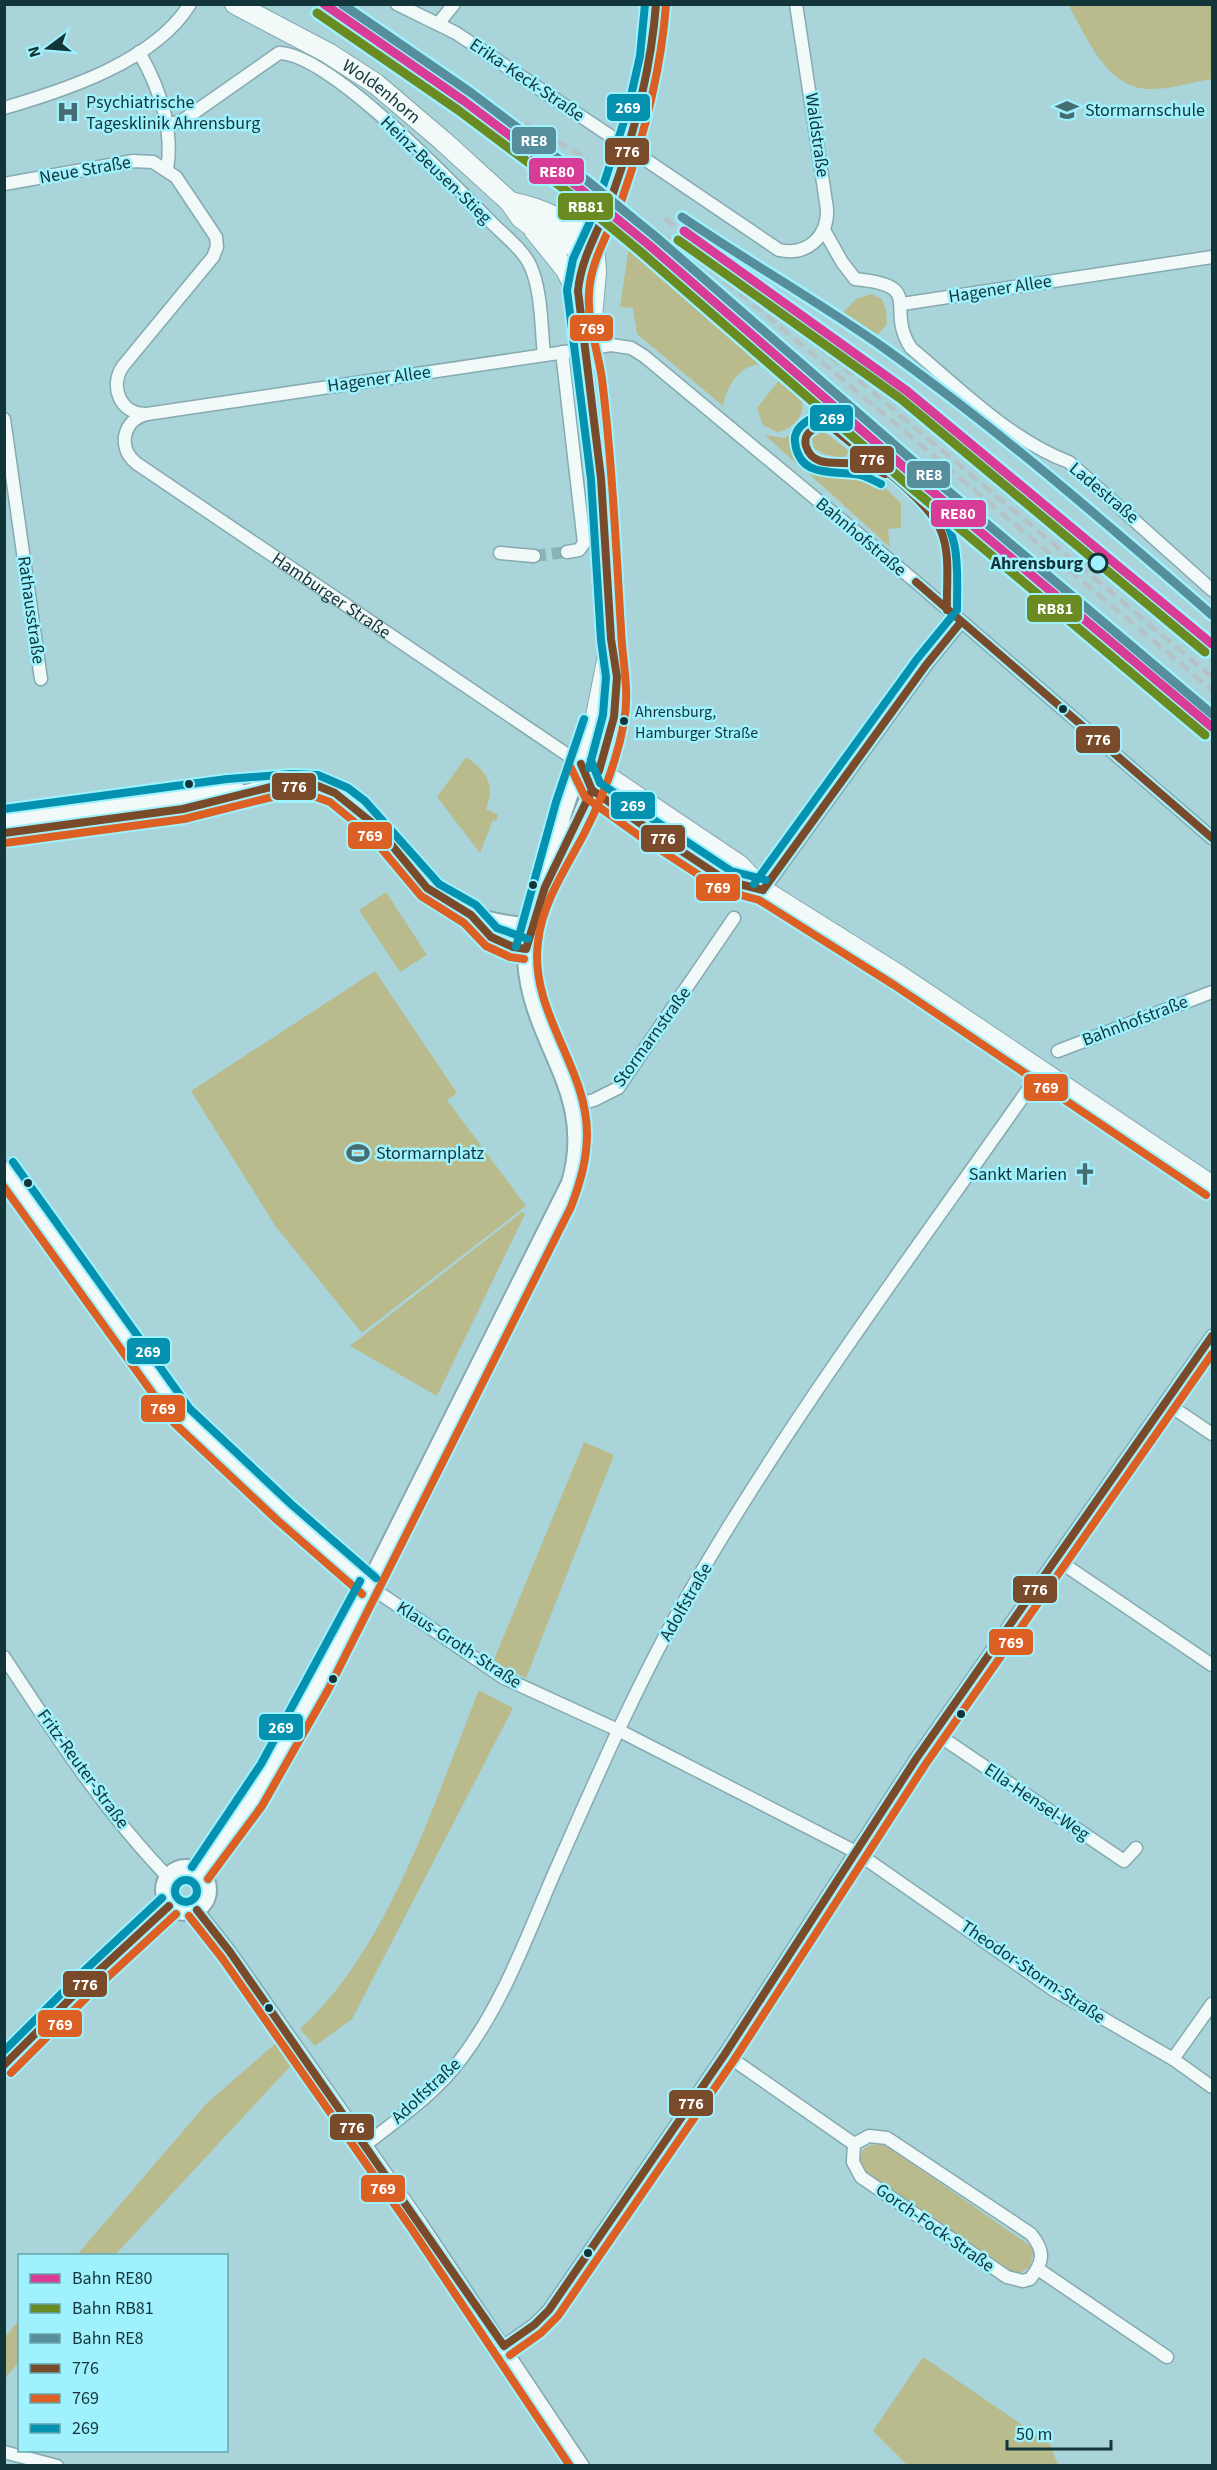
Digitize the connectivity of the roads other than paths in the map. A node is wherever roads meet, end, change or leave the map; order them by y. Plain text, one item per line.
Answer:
1 (190, 4) edge
2 (235, 4) edge
3 (397, 4) edge
4 (454, 4) edge
5 (656, 4) edge
6 (796, 4) edge
7 (438, 24) junction
8 (139, 52) junction
9 (4, 108) edge
10 (166, 125) junction
11 (630, 137) tunnel mouth
12 (167, 170) junction
13 (4, 184) edge
14 (510, 202) junction
15 (533, 227) junction
16 (825, 230) junction
17 (594, 244) junction
18 (1212, 258) edge
19 (578, 294) junction
20 (902, 304) junction
21 (611, 345) joint
22 (567, 352) junction
23 (544, 355) junction
24 (147, 414) junction
25 (4, 419) edge
26 (8, 434) edge
27 (10, 502) edge
28 (567, 552) tunnel mouth
29 (500, 553) dead end
30 (534, 556) tunnel mouth
31 (1212, 590) edge
32 (961, 622) junction
33 (41, 679) dead end
34 (581, 764) junction
35 (596, 781) junction
36 (247, 791) junction
37 (4, 820) edge
38 (4, 833) edge
39 (1212, 838) edge
40 (548, 875) junction
41 (763, 890) junction
42 (471, 915) junction
43 (734, 918) dead end
44 (530, 927) junction
45 (526, 949) junction
46 (1212, 992) edge
47 (1058, 1051) dead end
48 (1041, 1071) junction
49 (574, 1105) junction
50 (4, 1168) edge
51 (1212, 1186) edge
52 (1212, 1336) edge
53 (1166, 1403) junction
54 (1212, 1434) edge
55 (1056, 1559) junction
56 (369, 1586) junction
57 (4, 1657) edge
58 (1212, 1665) edge
59 (620, 1731) junction
60 (935, 1733) junction
61 (1136, 1848) dead end
62 (856, 1852) junction
63 (200, 1873) junction
64 (168, 1877) junction
65 (169, 1906) junction
66 (197, 1910) junction
67 (1212, 2004) edge
68 (725, 2054) junction
69 (1173, 2060) junction
70 (4, 2066) edge
71 (1212, 2087) edge
72 (854, 2144) junction
73 (365, 2145) junction
74 (1038, 2269) junction
75 (504, 2346) junction
76 (1167, 2357) dead end
77 (4, 2451) edge
78 (57, 2466) edge
79 (584, 2466) edge

1 - 8 street
2 - 14 main road, Woldenhorn
3 - 7 street, Erika-Keck-Straße
4 - 7 street
5 - 11 street
6 - 16 street, Waldstraße
7 - 16 street, Erika-Keck-Straße, bridge
8 - 9 street
8 - 10 street
10 - 12 street
10 - 23 street, Heinz-Beusen-Stieg
12 - 13 street, Neue Straße
12 - 24 street
14 - 15 main road, Woldenhorn
14 - 17 main road, Woldenhorn
15 - 17 main road, Woldenhorn
15 - 19 main road, Woldenhorn
16 - 20 street
17 - 19 main road, Woldenhorn
17 - 19 main road, Woldenhorn
18 - 20 street, Hagener Allee
20 - 31 street, Ladestraße
21 - 22 street, Hagener Allee, bridge
21 - 32 street, Bahnhofstraße
22 - 23 street, Hagener Allee
22 - 28 street
23 - 24 street, Hagener Allee
24 - 34 street, Hamburger Straße
25 - 26 street, Rathausstraße
26 - 27 street, Rathausstraße
27 - 33 street, Rathausstraße
29 - 30 street
32 - 39 street, Bahnhofstraße
32 - 41 street
34 - 35 main road
34 - 35 main road
34 - 40 street
35 - 40 street
35 - 41 main road
36 - 37 street
36 - 38 street
36 - 42 street
40 - 44 street
41 - 48 main road
42 - 44 street
42 - 45 street
43 - 49 street, Stormarnstraße
44 - 45 street
45 - 49 street
46 - 47 street, Bahnhofstraße
48 - 51 main road
48 - 59 street, Adolfstraße
49 - 56 street
50 - 56 street, Klaus-Groth-Straße
52 - 53 street
53 - 54 street
53 - 55 street
55 - 58 street
55 - 60 street
56 - 59 street, Klaus-Groth-Straße
56 - 63 street
57 - 64 street, Fritz-Reuter-Straße
59 - 62 street, Klaus-Groth-Straße
59 - 73 street, Adolfstraße
60 - 61 street, Ella-Hensel-Weg
60 - 62 street
62 - 68 street
62 - 69 street, Theodor-Storm-Straße
63 - 64 street
63 - 66 street
64 - 65 street
65 - 66 street
65 - 70 street
66 - 73 street
67 - 69 street
68 - 72 street
68 - 75 street
69 - 71 street, Theodor-Storm-Straße
72 - 74 street
72 - 74 street, Gorch-Fock-Straße
73 - 75 street
74 - 76 street
75 - 79 street
77 - 78 street

